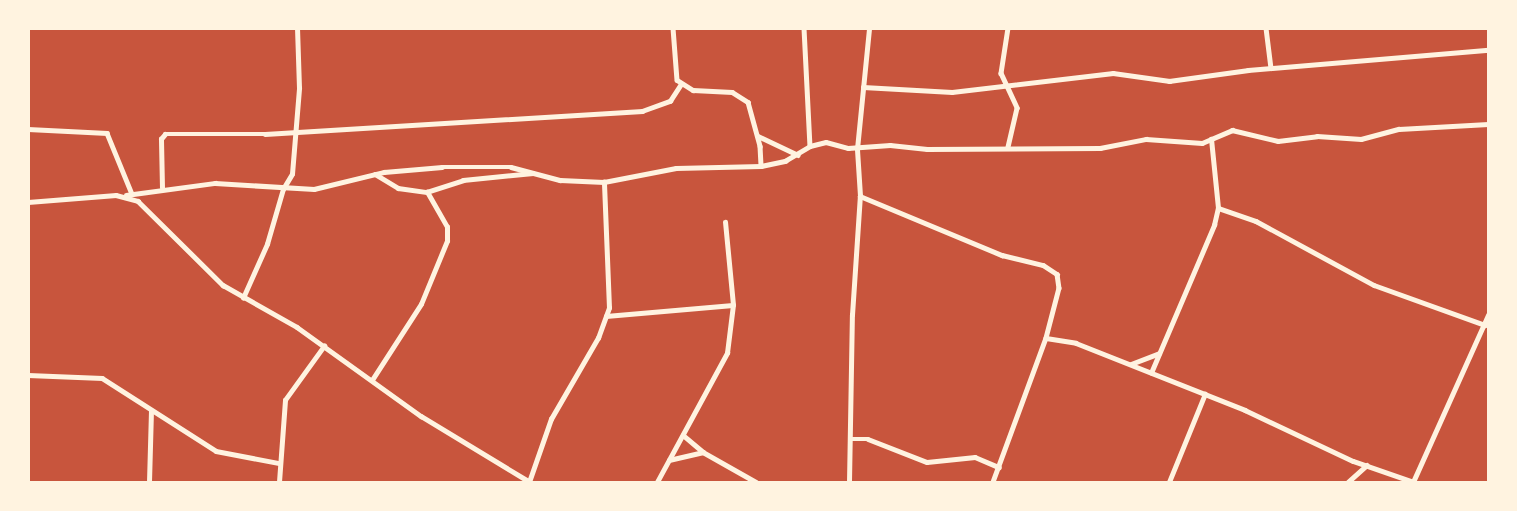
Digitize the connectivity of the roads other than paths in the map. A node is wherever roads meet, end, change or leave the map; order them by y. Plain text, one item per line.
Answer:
1 (297, 28) edge
2 (673, 28) edge
3 (804, 28) edge
4 (869, 28) edge
5 (1008, 28) edge
6 (1266, 28) edge
7 (1488, 50) edge
8 (1271, 68) junction
9 (681, 84) junction
10 (1006, 85) junction
11 (863, 87) junction
12 (1488, 124) edge
13 (28, 129) edge
14 (296, 132) junction
15 (758, 136) junction
16 (1211, 139) junction
17 (810, 146) junction
18 (1008, 146) junction
19 (857, 148) junction
20 (798, 155) junction
21 (761, 166) junction
22 (533, 173) junction
23 (375, 174) junction
24 (604, 182) junction
25 (162, 188) junction
26 (283, 189) junction
27 (427, 192) junction
28 (129, 194) junction
29 (860, 196) junction
30 (28, 202) edge
31 (1218, 208) junction
32 (725, 222) dead end
33 (243, 298) junction
34 (733, 305) junction
35 (1488, 315) edge
36 (606, 316) junction
37 (1485, 324) junction
38 (1046, 338) junction
39 (324, 346) junction
40 (1159, 354) junction
41 (1129, 364) junction
42 (1151, 373) junction
43 (28, 375) edge
44 (372, 381) junction
45 (1205, 394) junction
46 (151, 411) junction
47 (683, 435) junction
48 (850, 439) junction
49 (703, 452) junction
50 (669, 460) junction
51 (279, 463) junction
52 (1366, 465) junction
53 (999, 467) junction
54 (529, 482) edge
55 (1414, 482) edge
56 (149, 483) edge
57 (279, 483) edge
58 (657, 483) edge
59 (756, 483) edge
60 (849, 483) edge
61 (993, 483) edge
62 (1169, 483) edge
63 (1347, 483) edge

1 - 14 street
2 - 9 street
3 - 17 street
4 - 11 street
5 - 10 street
6 - 8 street
7 - 8 street
8 - 10 street
9 - 14 street
9 - 15 street
10 - 11 street
10 - 18 street
11 - 19 street
12 - 16 street
13 - 28 street
14 - 25 street
14 - 26 street
15 - 20 street
15 - 21 street
16 - 18 street
16 - 31 street
17 - 19 street
17 - 20 street
18 - 19 street
19 - 29 street
20 - 21 street
21 - 24 street
22 - 23 street
22 - 24 street
22 - 27 street
23 - 26 street
23 - 27 street
24 - 36 street
25 - 26 street
25 - 28 street
26 - 33 street
27 - 44 street
28 - 30 street
28 - 33 street
29 - 38 street
29 - 48 street
31 - 37 street
31 - 40 street
32 - 34 street
33 - 39 street
34 - 36 street
34 - 47 street
35 - 37 street
36 - 54 street
37 - 55 street
38 - 41 street
38 - 53 street
39 - 44 street
39 - 51 street
40 - 41 street
40 - 42 street
41 - 42 street
42 - 45 street
43 - 46 street
44 - 54 street
45 - 52 street
45 - 62 street
46 - 51 street
46 - 56 street
47 - 49 street
47 - 50 street
48 - 53 street
48 - 60 street
49 - 50 street
49 - 59 street
50 - 58 street
51 - 57 street
52 - 55 street
52 - 63 street
53 - 61 street

